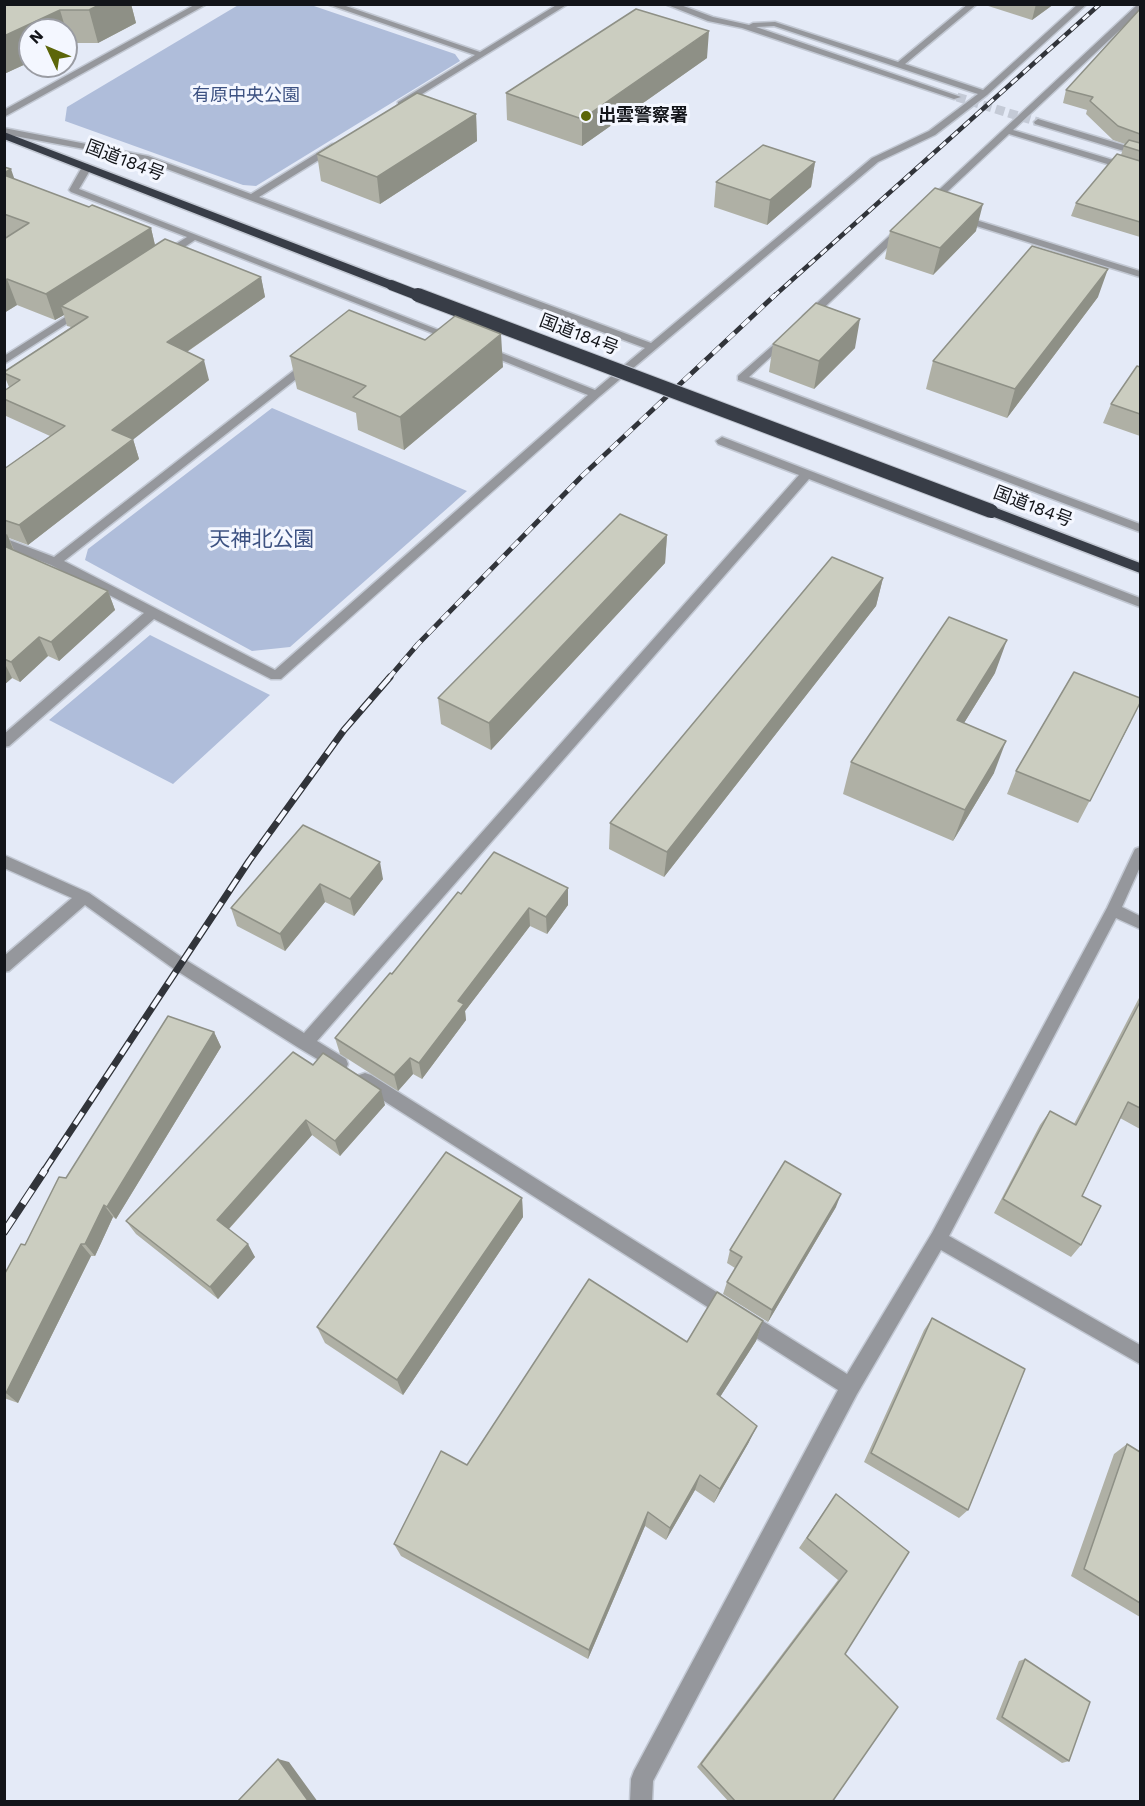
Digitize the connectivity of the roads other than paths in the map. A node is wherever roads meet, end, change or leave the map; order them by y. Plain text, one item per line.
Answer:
1 (203, 4) edge
2 (331, 4) edge
3 (564, 4) edge
4 (669, 4) edge
5 (973, 4) edge
6 (1083, 4) edge
7 (1140, 7) edge
8 (744, 26) junction
9 (482, 55) junction
10 (899, 65) junction
11 (984, 93) junction
12 (957, 97) tunnel mouth
13 (391, 111) edge
14 (4, 114) edge
15 (1038, 122) tunnel mouth
16 (1007, 131) junction
17 (4, 133) edge
18 (341, 142) edge
19 (1140, 153) edge
20 (87, 167) junction
21 (1140, 171) edge
22 (251, 198) junction
23 (937, 210) edge
24 (948, 214) edge
25 (908, 223) edge
26 (194, 236) junction
27 (154, 262) edge
28 (1140, 274) edge
29 (94, 302) edge
30 (653, 347) junction
31 (315, 359) edge
32 (4, 361) edge
33 (596, 394) junction
34 (722, 441) dead end
35 (807, 474) junction
36 (1140, 528) edge
37 (4, 542) edge
38 (55, 562) junction
39 (1140, 568) edge
40 (1140, 603) edge
41 (153, 613) junction
42 (4, 742) edge
43 (1140, 853) edge
44 (4, 861) edge
45 (84, 897) junction
46 (1113, 910) junction
47 (1140, 923) edge
48 (4, 966) edge
49 (305, 1043) junction
50 (938, 1239) junction
51 (1140, 1355) edge
52 (850, 1387) junction
53 (641, 1802) edge

1 - 14 street
2 - 9 street
3 - 9 street
4 - 8 street
5 - 10 street
6 - 11 street
7 - 16 street
8 - 10 street
8 - 12 street
9 - 13 street
10 - 11 street
11 - 30 street
15 - 19 street
16 - 21 street
16 - 23 street
17 - 20 highway, 国道184号
17 - 22 street
18 - 22 street
20 - 26 street
20 - 39 highway, 国道184号, bridge
22 - 30 street
24 - 28 street
25 - 36 street
26 - 27 street
26 - 33 street
29 - 32 street
30 - 33 street
31 - 38 street
33 - 41 street
34 - 35 street
35 - 40 street
35 - 49 street
37 - 38 street
38 - 41 street
41 - 42 street
43 - 46 street
44 - 45 street
45 - 48 street
45 - 49 street
46 - 47 street
46 - 50 street
49 - 52 street
50 - 51 street
50 - 52 street
52 - 53 street

